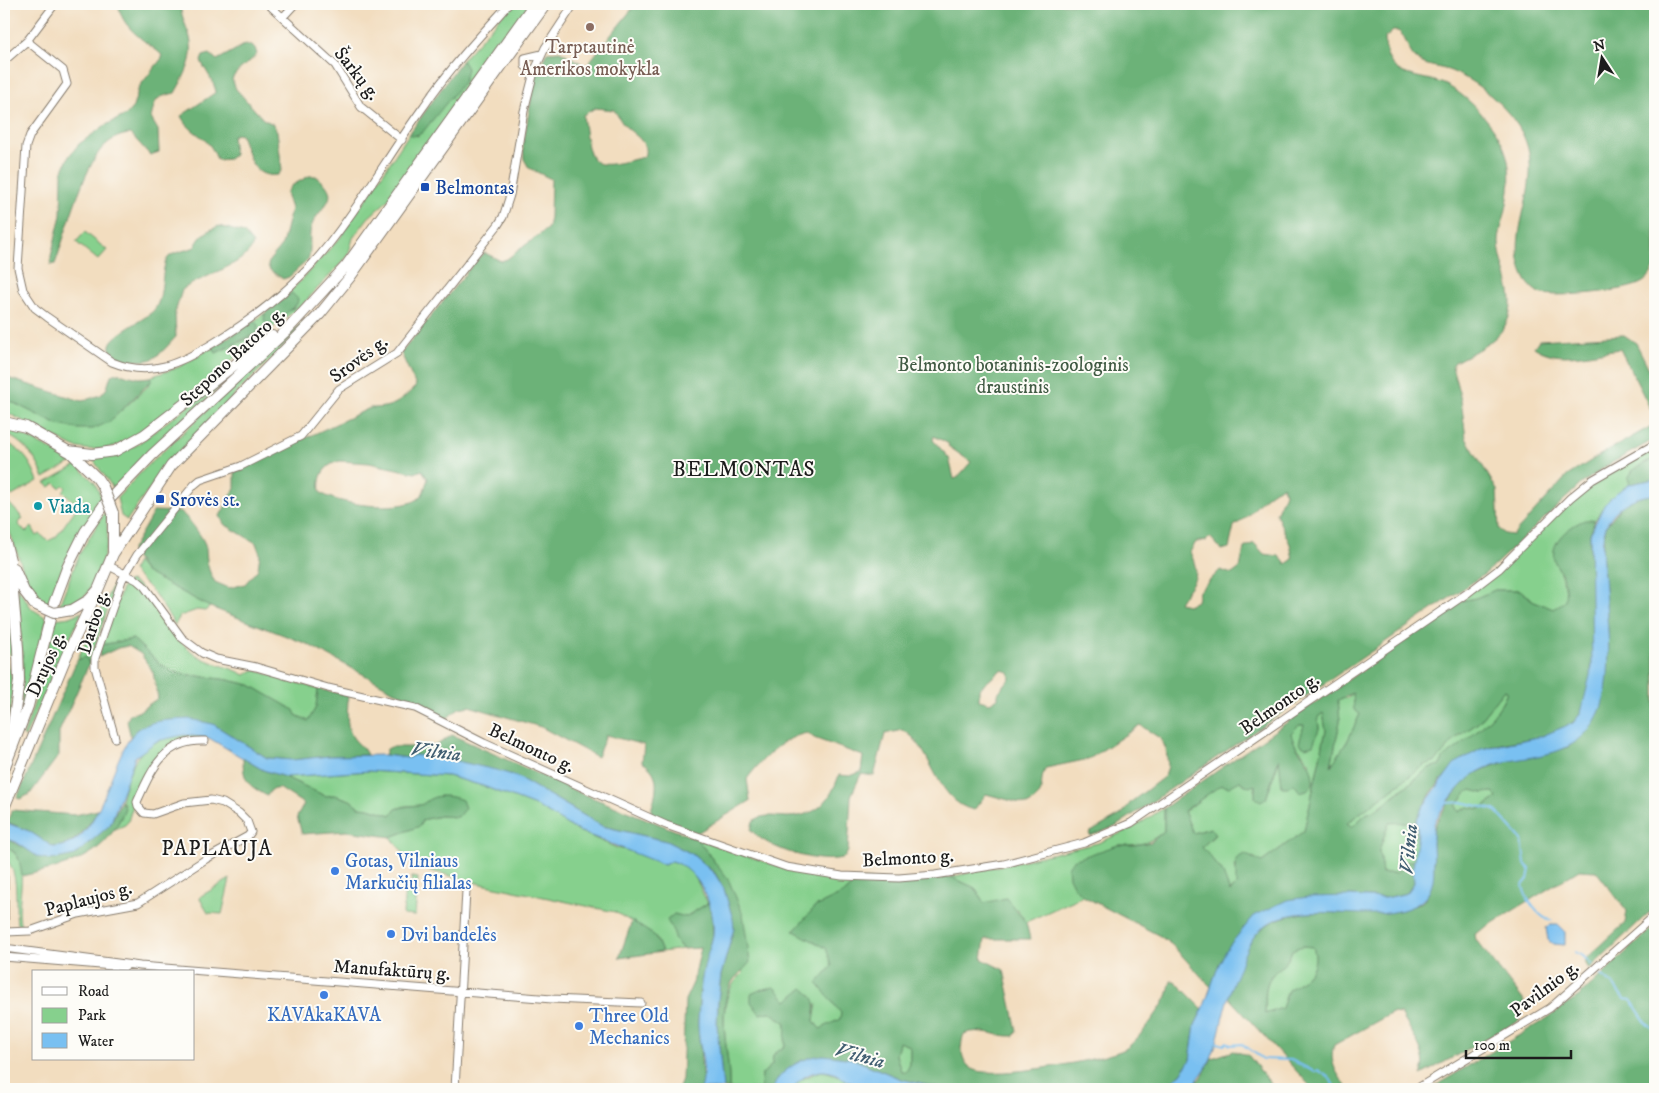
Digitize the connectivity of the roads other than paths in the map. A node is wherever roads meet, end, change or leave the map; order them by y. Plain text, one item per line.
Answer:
1 (55, 4) edge
2 (268, 4) edge
3 (295, 4) edge
4 (509, 4) edge
5 (534, 4) edge
6 (546, 4) edge
7 (574, 4) edge
8 (283, 17) junction
9 (27, 41) junction
10 (542, 54) junction
11 (4, 61) edge
12 (534, 72) junction
13 (402, 140) junction
14 (308, 308) junction
15 (4, 416) edge
16 (4, 422) edge
17 (26, 427) junction
18 (1655, 444) edge
19 (68, 451) junction
20 (4, 537) edge
21 (113, 554) junction
22 (10, 560) junction
23 (109, 566) junction
24 (126, 574) junction
25 (98, 590) junction
26 (115, 738) dead end
27 (205, 741) dead end
28 (8, 758) junction
29 (4, 769) edge
30 (4, 808) edge
31 (4, 877) edge
32 (466, 891) dead end
33 (1655, 915) edge
34 (6, 932) junction
35 (4, 948) edge
36 (4, 957) edge
37 (140, 966) junction
38 (191, 970) edge
39 (195, 970) edge
40 (461, 991) junction
41 (641, 1003) dead end
42 (454, 1089) edge
43 (1416, 1089) edge

1 - 9 street
2 - 8 street, Šarkų g.
3 - 8 street
4 - 13 street, Stepono Batoro g.
5 - 14 main road, Stepono Batoro g.
6 - 21 main road, Stepono Batoro g.
7 - 10 street, Srovės g.
8 - 13 street, Šarkų g.
9 - 11 street
9 - 13 street, Stepono Batoro g.
10 - 12 street, Srovės g.
10 - 12 street, Srovės g.
12 - 24 street, Srovės g.
14 - 19 main road
14 - 28 main road, Stepono Batoro g.
15 - 17 main road
16 - 17 main road
17 - 19 main road
18 - 24 street, Belmonto g.
19 - 21 main road, bridge
20 - 22 main road
21 - 23 main road, Drujos g.
22 - 25 main road, bridge
22 - 28 main road
23 - 24 street, Belmonto g.
23 - 25 main road, Drujos g.
24 - 26 street, Darbo g.
25 - 30 main road, Drujos g.
27 - 34 street, Paplaujos g.
28 - 29 main road
31 - 34 street
32 - 40 street
33 - 43 street, Pavilnio g.
34 - 35 street
35 - 37 street, Manufaktūrų g.
36 - 37 street, Manufaktūrų g.
37 - 38 street, Manufaktūrų g.
39 - 40 street, Manufaktūrų g.
40 - 41 street, Manufaktūrų g.
40 - 42 street

